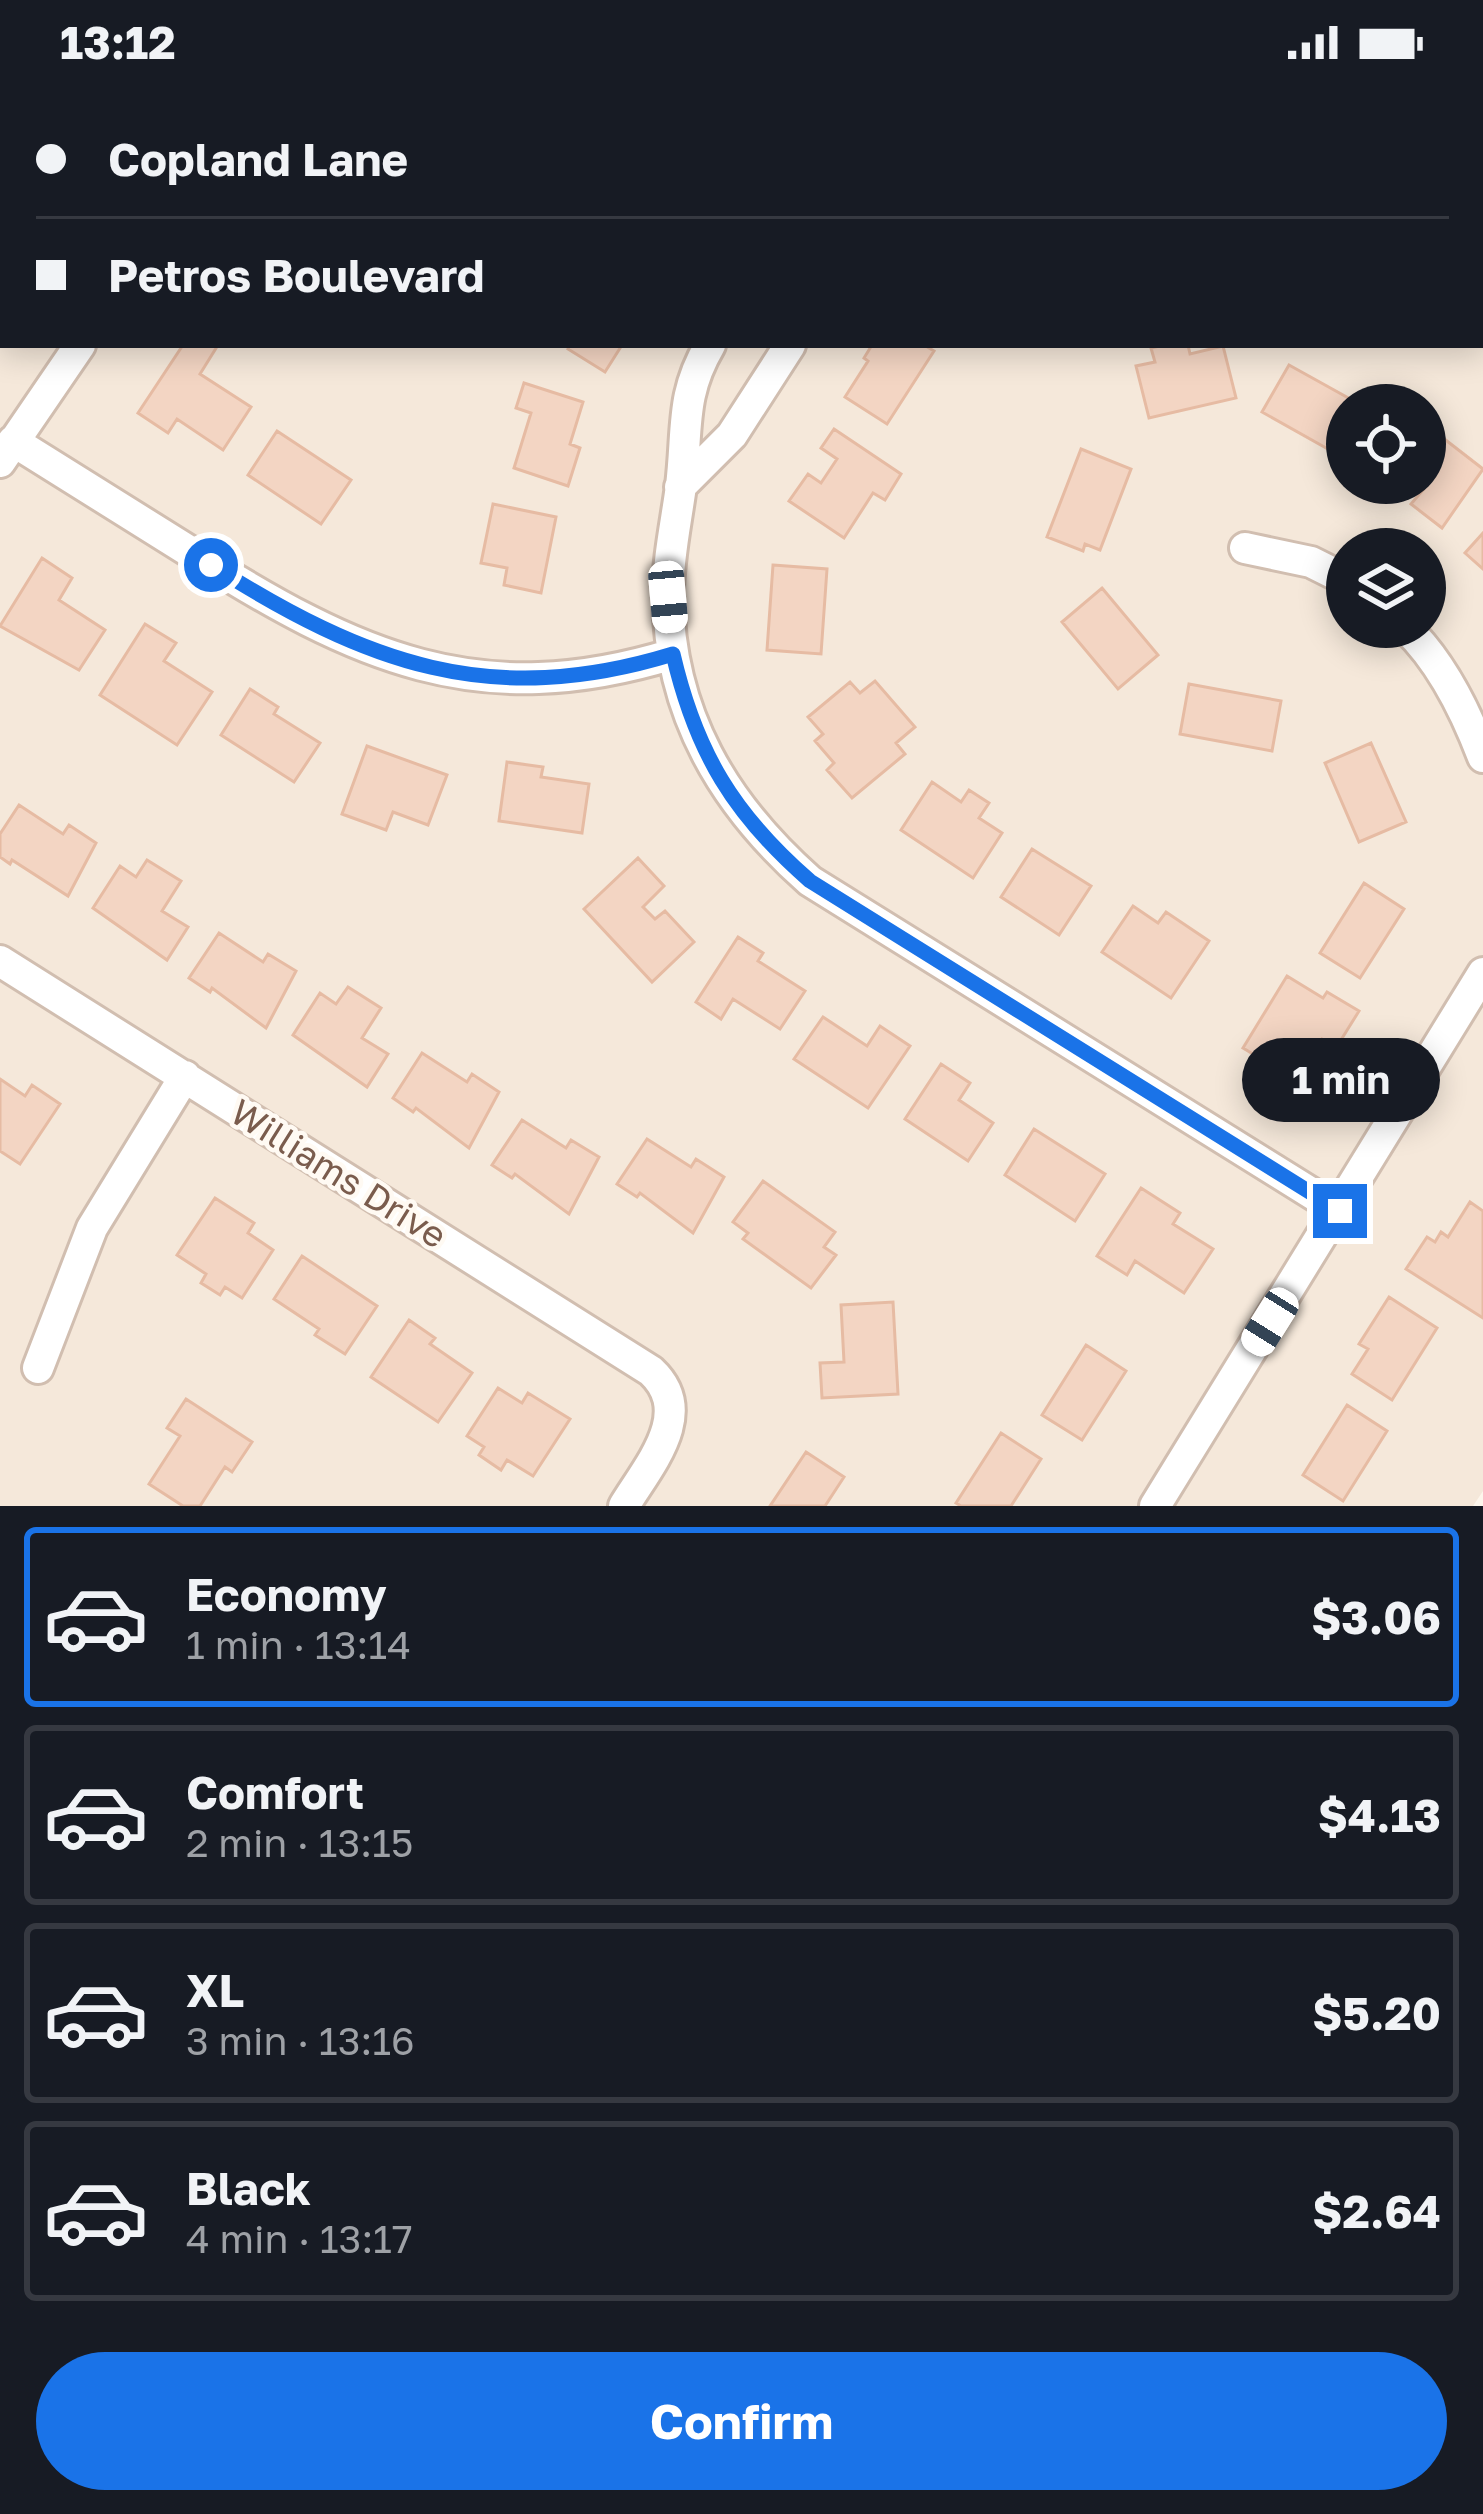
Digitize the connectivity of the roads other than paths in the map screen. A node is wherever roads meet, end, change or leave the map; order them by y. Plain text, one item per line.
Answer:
1 (78, 348) edge
2 (708, 348) edge
3 (788, 348) edge
4 (7, 451) edge
5 (680, 487) junction
6 (1245, 548) dead end
7 (1326, 570) edge
8 (1425, 648) edge
9 (673, 654) junction
10 (1483, 757) edge
11 (0, 961) edge
12 (1483, 974) edge
13 (185, 1076) junction
14 (1340, 1211) junction
15 (38, 1368) dead end
16 (624, 1506) edge
17 (1155, 1506) edge

1 - 4 street
2 - 5 street
3 - 5 street
4 - 9 street
5 - 9 street
6 - 7 street
8 - 10 street
9 - 14 street
11 - 13 street, Williams Drive
12 - 14 street
13 - 15 street
13 - 16 street, Williams Drive
14 - 17 street

